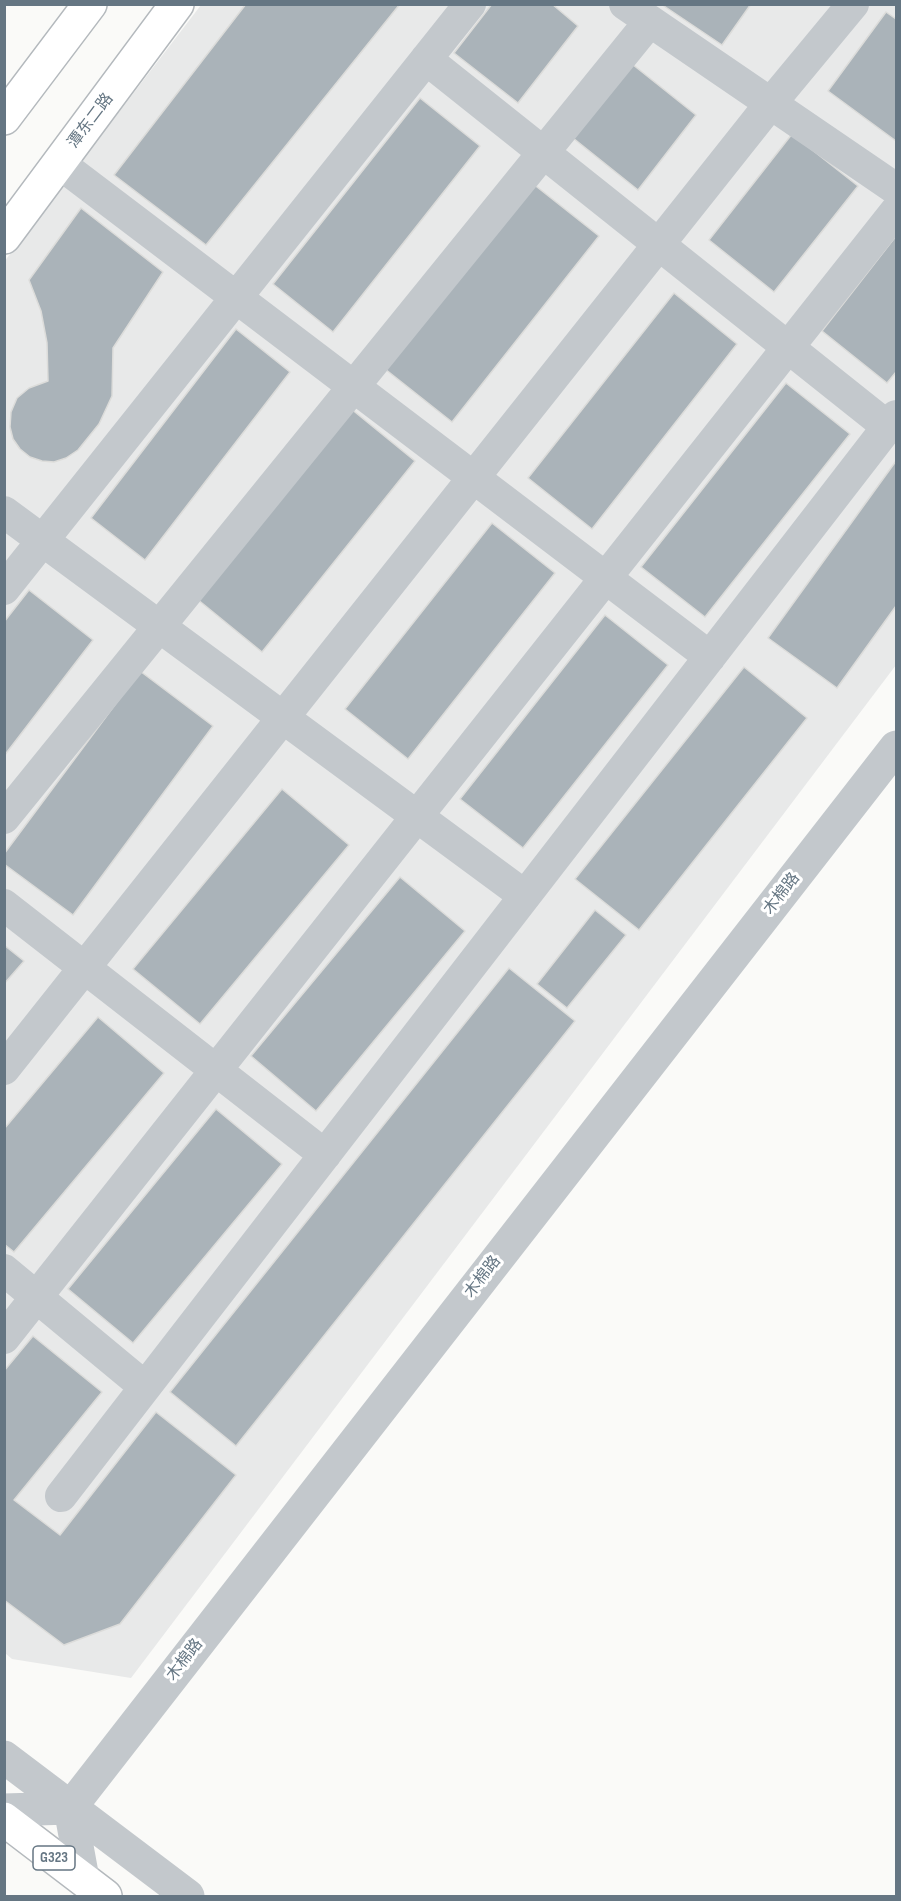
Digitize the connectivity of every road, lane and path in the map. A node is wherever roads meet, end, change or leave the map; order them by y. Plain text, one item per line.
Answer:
1 (90, 4) edge
2 (177, 4) edge
3 (470, 4) edge
4 (853, 4) edge
5 (638, 13) edge
6 (426, 60) junction
7 (771, 103) junction
8 (4, 118) edge
9 (543, 153) junction
10 (59, 163) junction
11 (897, 189) edge
12 (897, 211) edge
13 (4, 237) edge
14 (658, 244) junction
15 (237, 298) junction
16 (788, 347) junction
17 (354, 387) junction
18 (892, 421) edge
19 (473, 478) junction
20 (4, 512) edge
21 (43, 541) junction
22 (605, 578) junction
23 (4, 590) edge
24 (160, 626) junction
25 (710, 657) junction
26 (283, 717) junction
27 (897, 747) edge
28 (417, 816) junction
29 (4, 818) edge
30 (525, 896) junction
31 (4, 905) edge
32 (85, 967) junction
33 (4, 1069) edge
34 (217, 1070) junction
35 (325, 1155) junction
36 (4, 1270) edge
37 (37, 1297) junction
38 (4, 1338) edge
39 (145, 1387) junction
40 (61, 1496) dead end
41 (4, 1757) edge
42 (70, 1808) junction
43 (4, 1810) edge
44 (4, 1819) edge
45 (94, 1888) edge
46 (188, 1896) edge

1 - 8 highway
2 - 10 highway, 潭东二路
3 - 6 street
4 - 7 street
5 - 7 street
5 - 9 street
6 - 9 street
6 - 15 street
7 - 11 street
7 - 14 street
9 - 14 street
9 - 17 street
10 - 13 highway, 潭东二路
10 - 15 street
12 - 16 street
14 - 16 street
14 - 19 street
15 - 17 street
15 - 21 street
16 - 18 street
16 - 22 street
17 - 19 street
17 - 24 street
18 - 25 street
19 - 22 street
19 - 26 street
20 - 21 street
21 - 23 street
21 - 24 street
22 - 25 street
22 - 28 street
24 - 26 street
24 - 29 street
25 - 30 street
26 - 28 street
26 - 32 street
27 - 42 street, 木棉路
28 - 30 street
28 - 34 street
30 - 35 street
31 - 32 street
32 - 33 street
32 - 34 street
34 - 35 street
34 - 37 street
35 - 39 street
36 - 37 street
37 - 38 street
37 - 39 street
39 - 40 street
41 - 42 street
42 - 43 street
42 - 45 street
42 - 46 street
44 - 45 highway, G323

